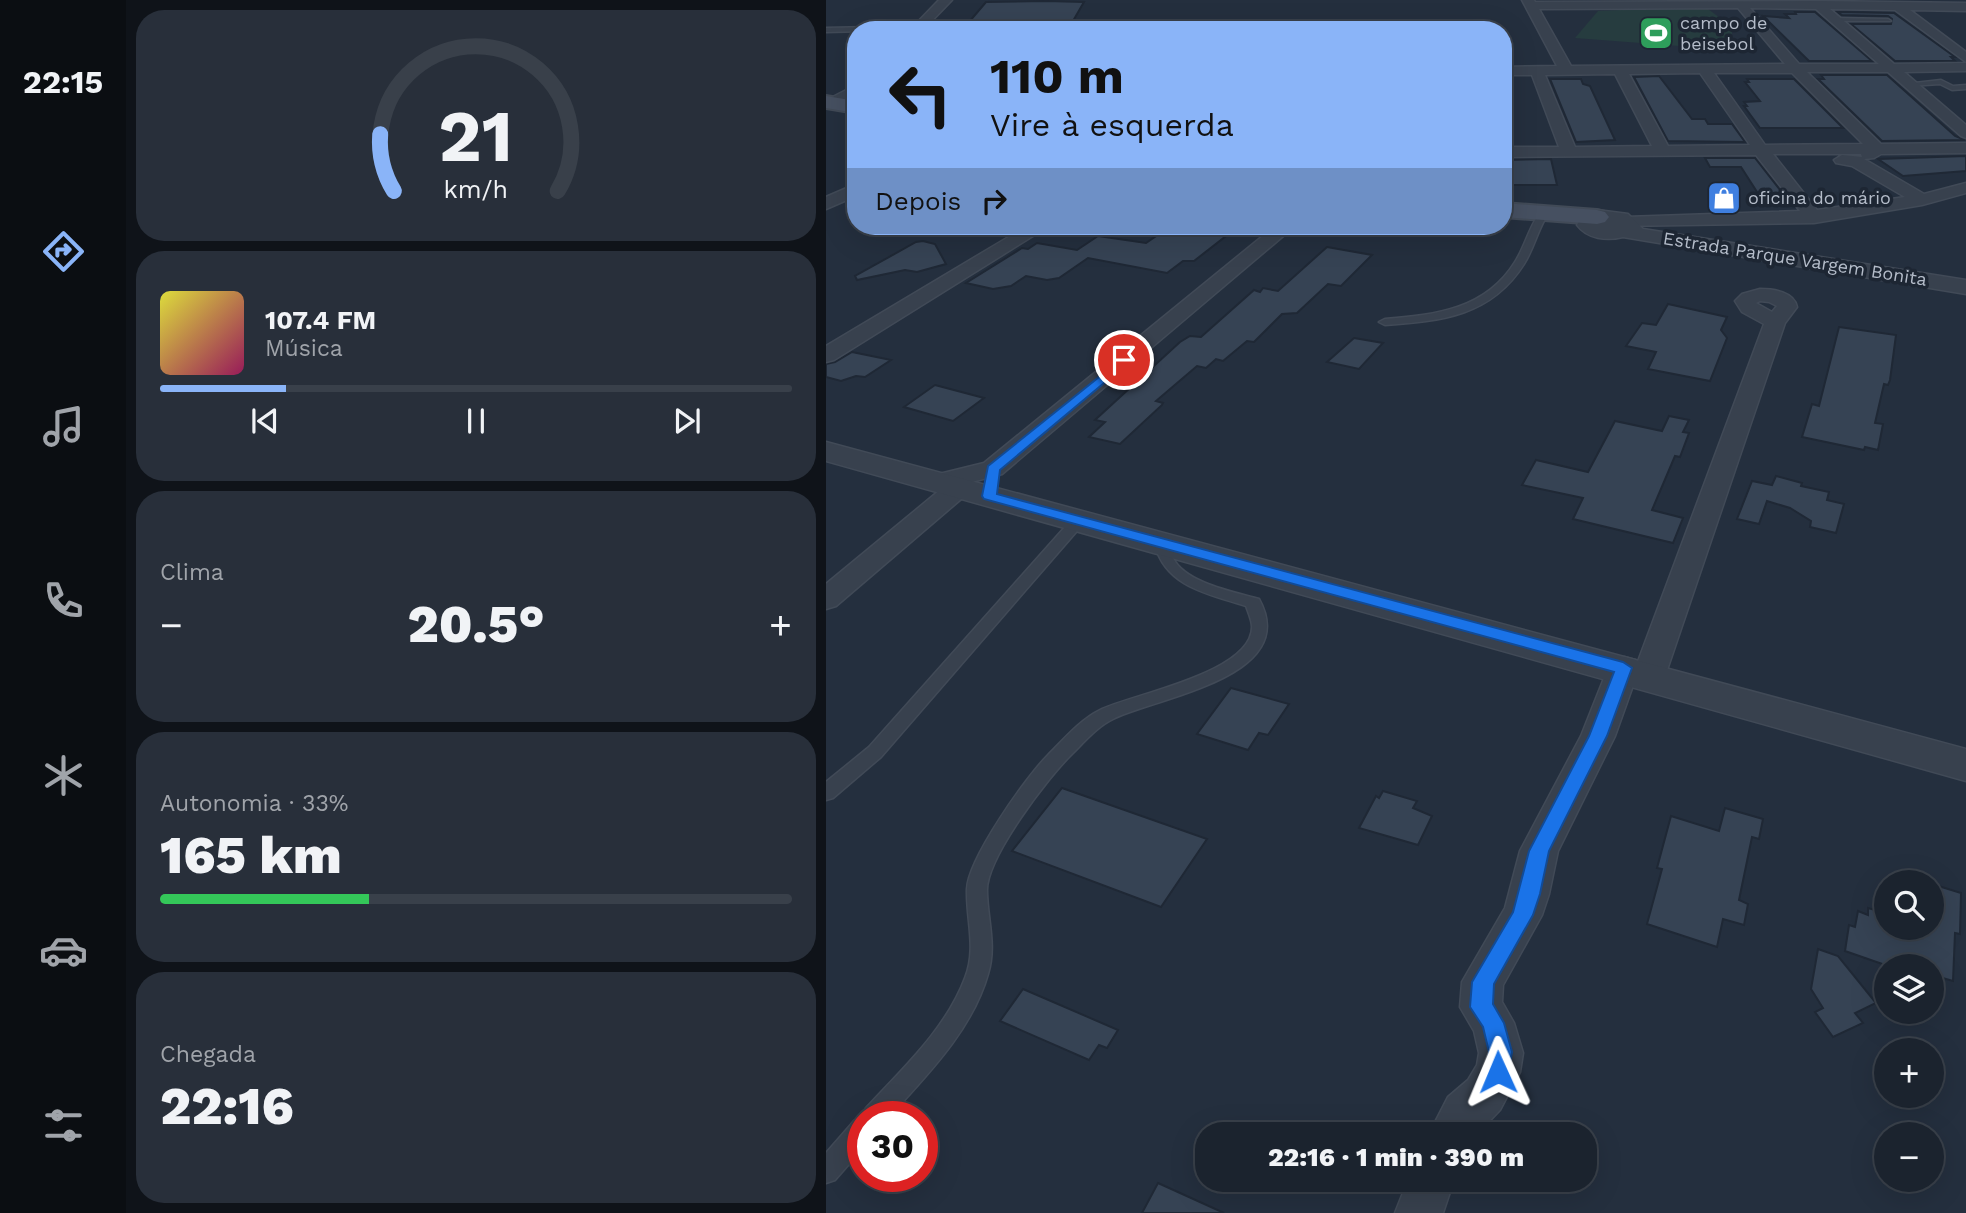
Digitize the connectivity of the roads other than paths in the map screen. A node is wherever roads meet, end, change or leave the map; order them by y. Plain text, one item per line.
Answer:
1 (946, 0) edge
2 (1760, 2) edge
3 (1530, 3) edge
4 (1741, 4) junction
5 (1818, 4) junction
6 (1896, 5) junction
7 (1966, 7) edge
8 (1836, 20) junction
9 (925, 21) edge
10 (1888, 21) dead end
11 (826, 30) edge
12 (847, 30) edge
13 (1966, 58) edge
14 (1891, 67) junction
15 (1966, 67) edge
16 (1795, 68) junction
17 (1704, 69) junction
18 (1566, 70) junction
19 (1620, 70) junction
20 (1512, 71) edge
21 (1537, 71) junction
22 (1910, 84) junction
23 (1966, 88) edge
24 (847, 94) edge
25 (829, 103) edge
26 (847, 106) edge
27 (1966, 133) edge
28 (1966, 148) edge
29 (1877, 149) junction
30 (1767, 150) junction
31 (1663, 151) junction
32 (1512, 152) edge
33 (1569, 152) junction
34 (1856, 161) junction
35 (1966, 188) edge
36 (847, 194) edge
37 (1922, 200) junction
38 (826, 204) edge
39 (1512, 212) edge
40 (1512, 213) edge
41 (1814, 218) junction
42 (1540, 219) junction
43 (1596, 223) junction
44 (1625, 226) junction
45 (1025, 235) edge
46 (1275, 235) edge
47 (1966, 287) edge
48 (1385, 322) dead end
49 (1775, 322) dead end
50 (826, 355) edge
51 (826, 451) edge
52 (970, 484) junction
53 (1078, 521) junction
54 (1162, 545) junction
55 (826, 599) edge
56 (1636, 672) junction
57 (1966, 765) edge
58 (826, 793) edge
59 (887, 1101) edge
60 (1458, 1122) edge
61 (847, 1148) edge
62 (826, 1171) edge
63 (1427, 1192) edge
64 (1419, 1213) edge

1 - 9 street
2 - 4 street
2 - 5 street
3 - 4 street
3 - 18 street
4 - 16 street
5 - 6 street
5 - 8 street
6 - 7 street
6 - 13 street
8 - 10 lane
8 - 14 street
11 - 12 lane
14 - 15 street
14 - 16 street
14 - 22 street
16 - 17 street
16 - 29 street
17 - 19 street
17 - 30 street
18 - 19 street
18 - 21 street
19 - 31 street
20 - 21 street
21 - 33 street
22 - 23 lane
22 - 27 street
24 - 25 street
25 - 26 main road
28 - 29 street
29 - 30 street
29 - 34 street
30 - 31 street
30 - 34 street
30 - 41 street
31 - 33 street
32 - 33 street
34 - 37 street
35 - 37 street
36 - 38 street
37 - 41 street
39 - 43 main road
40 - 42 main road
41 - 44 street
42 - 43 main road
42 - 48 lane
43 - 44 street, Estrada Parque Vargem Bonita
44 - 47 street, Estrada Parque Vargem Bonita
45 - 50 street
46 - 52 street
49 - 56 street
51 - 52 street
52 - 53 street
52 - 55 street
53 - 54 street
53 - 58 lane
54 - 56 street
54 - 59 lane
56 - 57 street
56 - 60 street
61 - 62 lane
63 - 64 street

